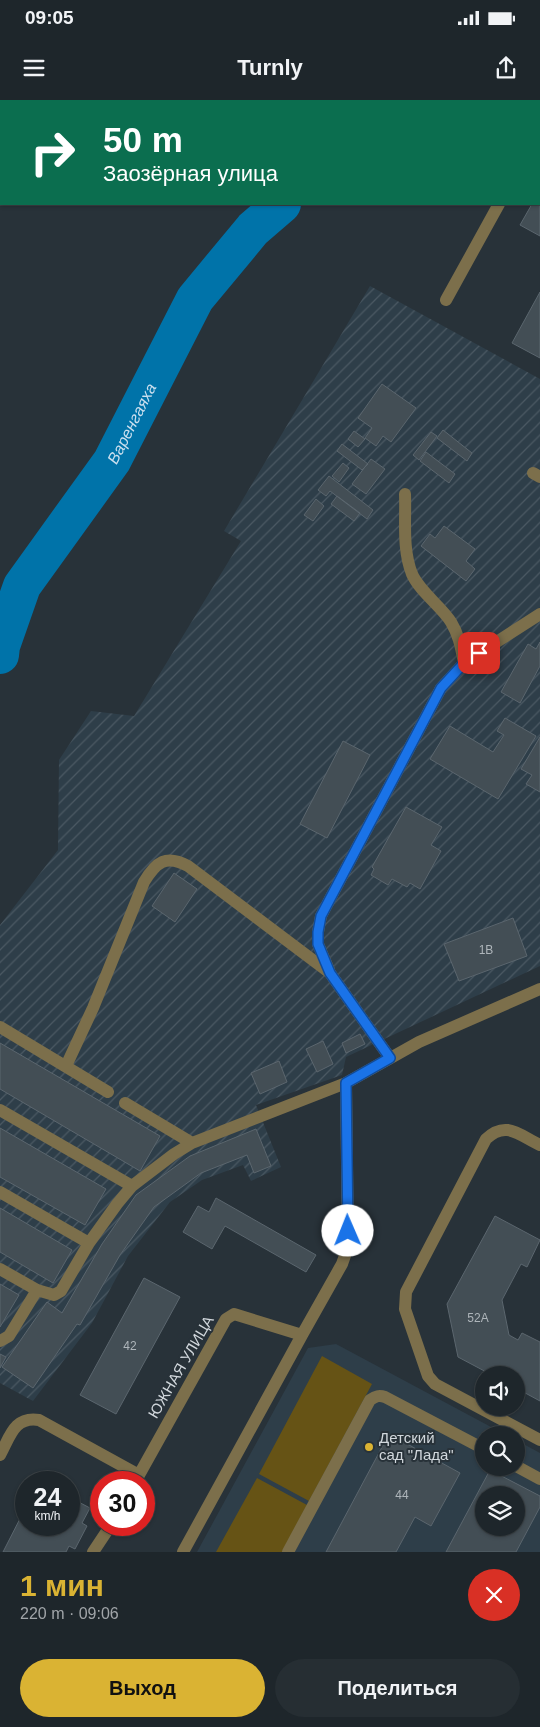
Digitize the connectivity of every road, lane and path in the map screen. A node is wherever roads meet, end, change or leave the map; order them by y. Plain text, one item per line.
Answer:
1 (498, 205) edge
2 (446, 300) dead end
3 (406, 494) dead end
4 (540, 614) edge
5 (464, 663) junction
6 (330, 973) junction
7 (540, 989) edge
8 (0, 1027) edge
9 (390, 1058) junction
10 (66, 1066) junction
11 (346, 1083) junction
12 (108, 1092) dead end
13 (125, 1103) dead end
14 (0, 1110) edge
15 (192, 1143) junction
16 (540, 1145) edge
17 (132, 1186) junction
18 (0, 1192) edge
19 (90, 1243) junction
20 (0, 1269) edge
21 (37, 1290) junction
22 (302, 1335) junction
23 (0, 1340) edge
24 (540, 1440) edge
25 (475, 1444) edge
26 (0, 1455) edge
27 (124, 1471) edge
28 (141, 1471) edge
29 (525, 1471) edge
30 (540, 1479) edge
31 (104, 1536) edge
32 (93, 1552) edge
33 (183, 1552) edge
34 (288, 1552) edge

1 - 2 street
3 - 5 street
4 - 5 street
5 - 6 street
6 - 9 street
6 - 10 street
7 - 9 street
8 - 10 street
9 - 11 street
10 - 12 street
11 - 15 street
11 - 22 street
13 - 15 street
14 - 17 street
15 - 17 street
16 - 24 street
17 - 19 street
18 - 19 street
19 - 21 street
20 - 21 street
21 - 23 street
22 - 28 street, ЮЖНАЯ УЛИЦА
22 - 33 street
25 - 34 street
26 - 27 street, ЮЖНАЯ УЛИЦА
29 - 30 street
31 - 32 street

